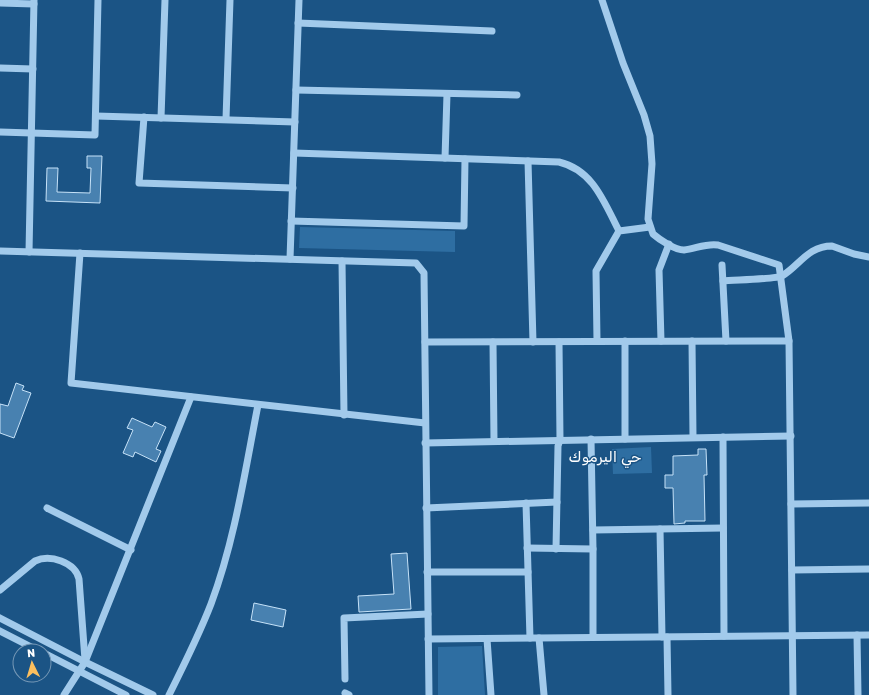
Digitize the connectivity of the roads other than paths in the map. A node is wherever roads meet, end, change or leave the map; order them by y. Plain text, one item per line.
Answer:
1 (98, 0) edge
2 (165, 0) edge
3 (230, 0) edge
4 (299, 0) edge
5 (602, 0) edge
6 (34, 2) edge
7 (0, 3) edge
8 (298, 23) junction
9 (492, 31) dead end
10 (0, 68) edge
11 (32, 69) junction
12 (296, 90) junction
13 (447, 94) junction
14 (517, 96) dead end
15 (96, 116) junction
16 (144, 117) junction
17 (161, 118) junction
18 (226, 120) junction
19 (295, 122) junction
20 (0, 132) edge
21 (31, 133) junction
22 (294, 153) junction
23 (445, 158) junction
24 (466, 159) junction
25 (528, 161) junction
26 (292, 188) junction
27 (291, 221) junction
28 (650, 227) junction
29 (619, 231) junction
30 (669, 244) junction
31 (0, 251) edge
32 (29, 252) junction
33 (80, 253) junction
34 (869, 257) edge
35 (290, 259) junction
36 (342, 261) junction
37 (722, 265) dead end
38 (781, 277) junction
39 (723, 281) junction
40 (661, 341) junction
41 (692, 341) junction
42 (726, 341) junction
43 (789, 341) junction
44 (425, 342) junction
45 (493, 342) junction
46 (533, 342) junction
47 (559, 342) junction
48 (597, 342) junction
49 (625, 342) junction
50 (191, 397) junction
51 (258, 405) junction
52 (344, 415) junction
53 (425, 423) junction
54 (791, 436) junction
55 (723, 437) junction
56 (693, 438) junction
57 (591, 439) junction
58 (626, 439) junction
59 (560, 440) junction
60 (494, 441) junction
61 (425, 442) junction
62 (557, 502) junction
63 (526, 503) junction
64 (869, 503) edge
65 (791, 504) junction
66 (47, 508) dead end
67 (426, 508) junction
68 (723, 528) junction
69 (660, 529) junction
70 (593, 530) junction
71 (528, 548) junction
72 (556, 548) junction
73 (593, 549) junction
74 (131, 550) junction
75 (869, 569) edge
76 (792, 570) junction
77 (427, 572) junction
78 (528, 572) junction
79 (0, 590) edge
80 (428, 614) junction
81 (0, 618) edge
82 (0, 631) edge
83 (792, 635) junction
84 (857, 635) junction
85 (869, 635) edge
86 (724, 636) junction
87 (593, 637) junction
88 (664, 637) junction
89 (530, 638) junction
90 (539, 638) junction
91 (428, 639) junction
92 (487, 639) junction
93 (23, 643) edge
94 (52, 657) edge
95 (85, 662) junction
96 (80, 672) junction
97 (345, 679) dead end
98 (64, 695) edge
99 (126, 695) edge
100 (153, 695) edge
101 (169, 695) edge
102 (429, 695) edge
103 (491, 695) edge
104 (544, 695) edge
105 (668, 695) edge
106 (793, 695) edge
107 (858, 695) edge

1 - 15 street
2 - 17 street
3 - 18 street
4 - 8 street
5 - 28 street
6 - 7 street
6 - 11 street
8 - 9 street
8 - 12 street
10 - 11 street
11 - 21 street
12 - 13 street
12 - 19 street
13 - 14 street
13 - 23 street
15 - 16 street
15 - 21 street
16 - 17 street
16 - 26 street
17 - 18 street
18 - 19 street
19 - 22 street
20 - 21 street
21 - 32 street
22 - 23 street
22 - 26 street
23 - 24 street
24 - 25 street
24 - 27 street
25 - 29 street
25 - 46 street
26 - 27 street
27 - 35 street
28 - 29 street
28 - 30 street
29 - 48 street
30 - 38 street
30 - 40 street
31 - 32 street
32 - 33 street
33 - 35 street
33 - 50 street
34 - 38 street
35 - 36 street
36 - 44 street
36 - 52 street
37 - 39 street
38 - 39 street
38 - 43 street
39 - 42 street
40 - 41 street
40 - 49 street
41 - 42 street
41 - 56 street
42 - 43 street
43 - 54 street
44 - 45 street
44 - 53 street
45 - 46 street
45 - 60 street
46 - 47 street
47 - 48 street
47 - 59 street
48 - 49 street
49 - 58 street
50 - 51 street
50 - 74 street
51 - 52 street
51 - 101 street
52 - 53 street
53 - 61 street
54 - 55 street
54 - 65 street
55 - 56 street
55 - 68 street
56 - 58 street
57 - 58 street
57 - 59 street
57 - 70 street
59 - 60 street
59 - 62 street
60 - 61 street
61 - 67 street
62 - 63 street
62 - 72 street
63 - 67 street
63 - 71 street
64 - 65 street
65 - 76 street
66 - 74 street
67 - 77 street
68 - 69 street
68 - 86 street
69 - 70 street
69 - 88 street
70 - 73 street
71 - 72 street
71 - 78 street
72 - 73 street
73 - 87 street
74 - 95 street
75 - 76 street
76 - 83 street
77 - 78 street
77 - 80 street
78 - 89 street
79 - 95 street
80 - 91 street
80 - 97 street
81 - 95 street
82 - 93 street
83 - 84 street
83 - 86 street
83 - 106 street
84 - 85 street
84 - 107 street
86 - 88 street
87 - 88 street
87 - 90 street
88 - 105 street
89 - 90 street
89 - 92 street
90 - 104 street
91 - 92 street
91 - 102 street
92 - 103 street
94 - 96 street
95 - 96 street
95 - 100 street
96 - 98 street
96 - 99 street

